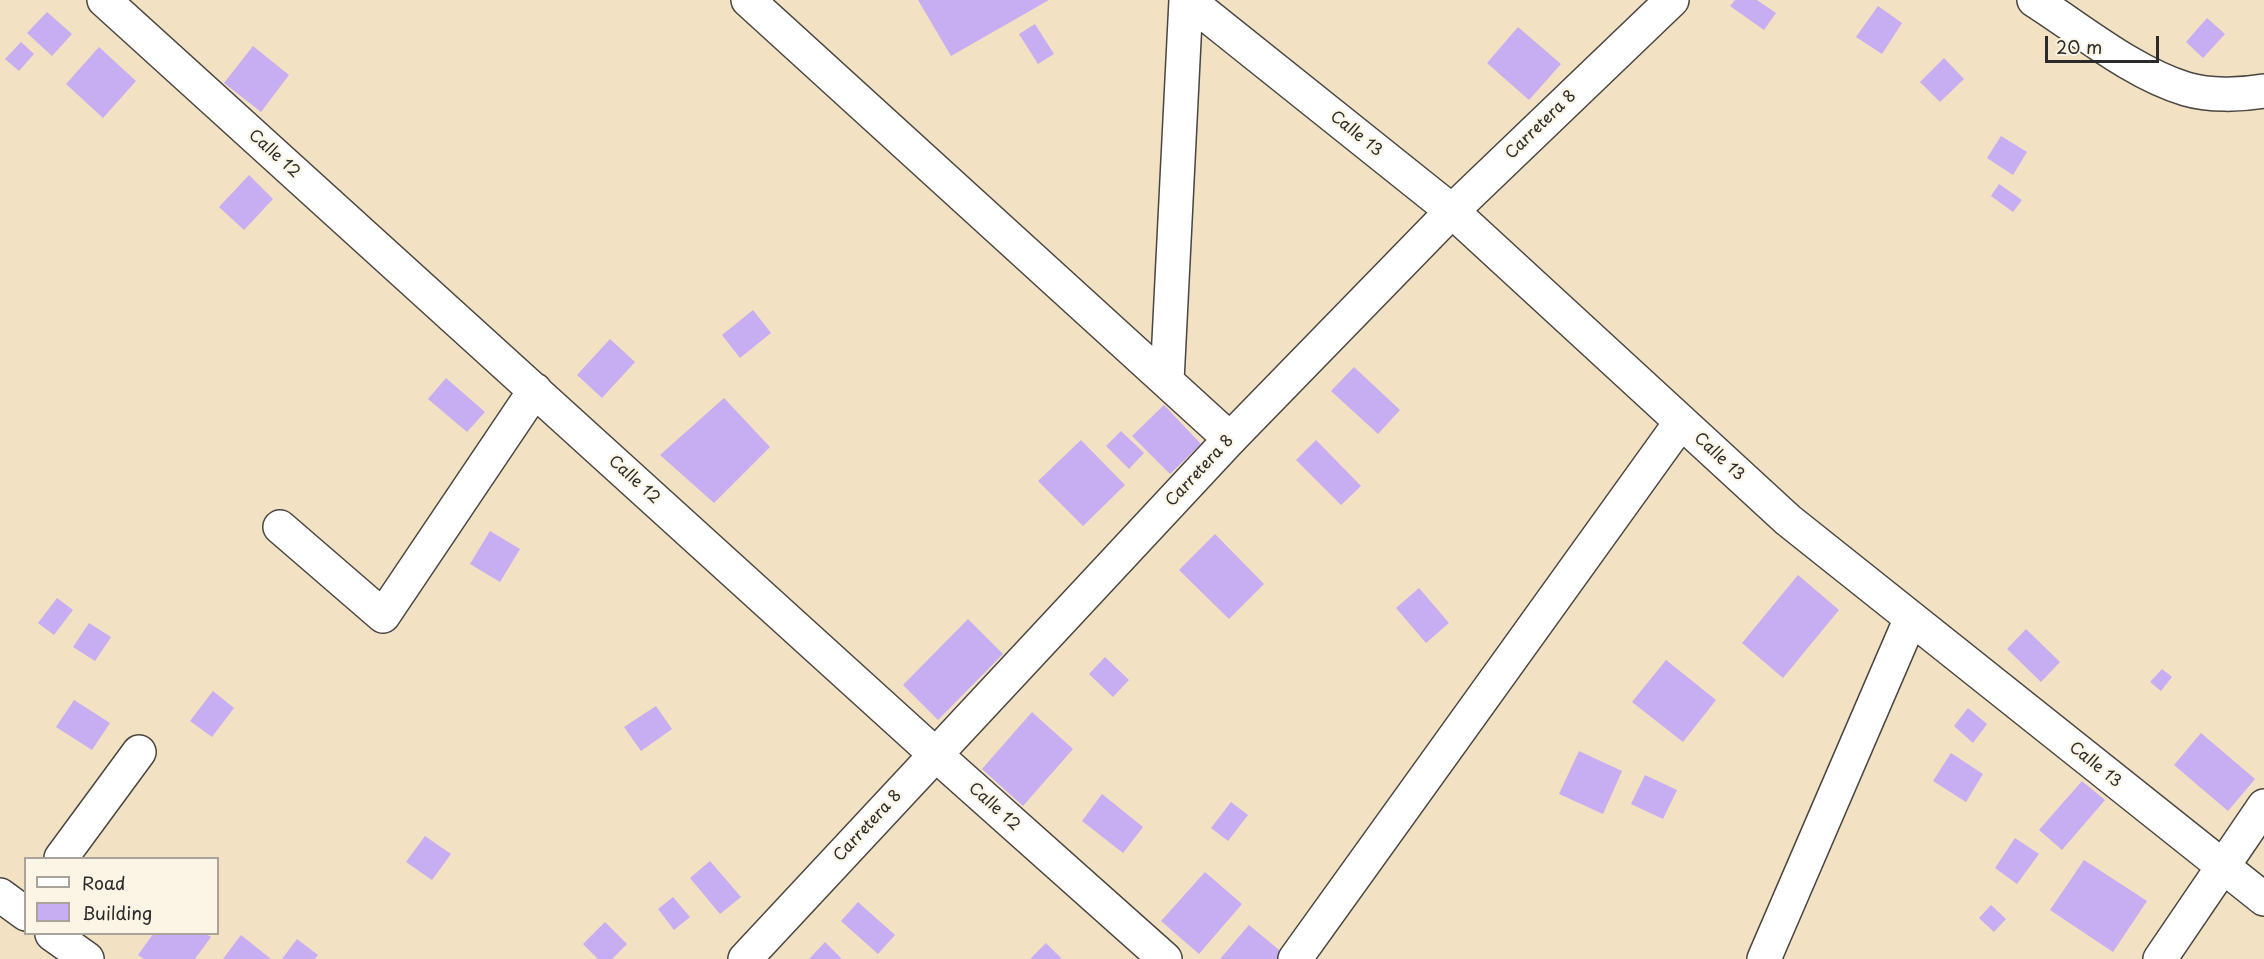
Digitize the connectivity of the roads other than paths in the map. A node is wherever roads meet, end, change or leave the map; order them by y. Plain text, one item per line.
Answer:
1 (104, 0) edge
2 (748, 0) edge
3 (1187, 0) edge
4 (1672, 0) edge
5 (2034, 0) edge
6 (2264, 91) edge
7 (1452, 211) junction
8 (1167, 381) junction
9 (535, 390) junction
10 (1681, 422) junction
11 (1230, 439) junction
12 (280, 527) dead end
13 (1911, 618) junction
14 (140, 752) dead end
15 (935, 754) junction
16 (2264, 806) edge
17 (62, 857) edge
18 (2224, 868) junction
19 (2264, 899) edge
20 (55, 935) edge
21 (87, 959) edge
22 (745, 959) edge
23 (1165, 959) edge
24 (1295, 959) edge
25 (1764, 959) edge
26 (2160, 959) edge

1 - 9 street, Calle 12
2 - 8 street
3 - 7 street, Calle 13
3 - 8 street
4 - 7 street, Carretera 8
5 - 6 street
7 - 10 street, Calle 13
7 - 11 street, Carretera 8
8 - 11 street
9 - 12 street
9 - 15 street, Calle 12
10 - 13 street, Calle 13
10 - 24 street
11 - 15 street, Carretera 8
13 - 18 street, Calle 13
13 - 25 street
14 - 17 street
15 - 22 street, Carretera 8
15 - 23 street, Calle 12
16 - 18 street
18 - 19 street, Calle 13
18 - 26 street
20 - 21 street

